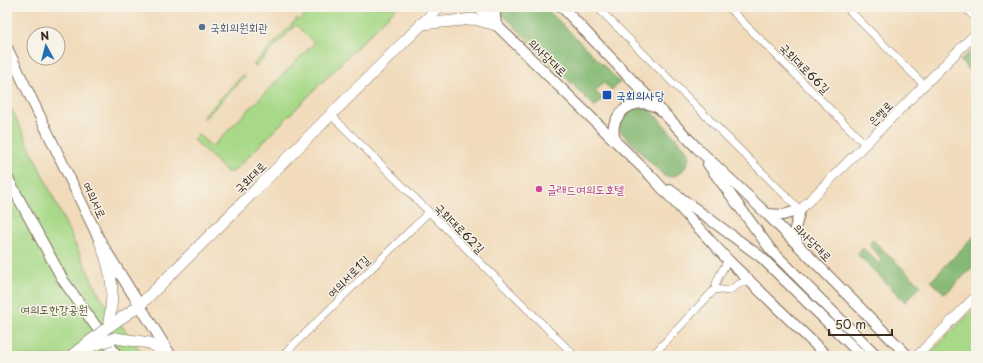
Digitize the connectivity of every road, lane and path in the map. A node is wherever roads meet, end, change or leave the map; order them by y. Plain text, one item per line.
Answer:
1 (439, 7) edge
2 (478, 7) edge
3 (494, 7) edge
4 (562, 7) edge
5 (597, 7) edge
6 (728, 7) edge
7 (846, 7) edge
8 (964, 7) edge
9 (976, 18) edge
10 (421, 24) junction
11 (496, 25) junction
12 (976, 33) edge
13 (7, 48) edge
14 (7, 64) edge
15 (18, 73) junction
16 (924, 85) junction
17 (660, 109) junction
18 (330, 115) junction
19 (615, 140) junction
20 (865, 144) junction
21 (697, 148) junction
22 (7, 176) edge
23 (651, 176) junction
24 (800, 210) junction
25 (429, 212) junction
26 (767, 214) junction
27 (100, 241) junction
28 (798, 245) junction
29 (728, 260) junction
30 (750, 281) junction
31 (714, 290) junction
32 (976, 296) edge
33 (139, 306) junction
34 (870, 318) junction
35 (108, 327) junction
36 (74, 353) edge
37 (117, 356) edge
38 (171, 356) edge
39 (282, 356) edge
40 (575, 356) edge
41 (652, 356) edge
42 (827, 356) edge
43 (862, 356) edge
44 (877, 356) edge
45 (898, 356) edge
46 (908, 356) edge
47 (916, 356) edge

1 - 10 main road, 국회대로
2 - 11 main road, 의사당대로
3 - 11 main road
4 - 17 main road, 의사당대로
5 - 24 street
6 - 20 street, 국회대로66길
7 - 16 street
8 - 9 street
10 - 11 main road
10 - 18 main road, 국회대로
11 - 19 main road, 의사당대로
12 - 16 street, 은행로
13 - 15 main road, 여의서로
14 - 15 main road
15 - 27 main road, 여의서로
16 - 20 street, 은행로
17 - 19 main road
17 - 21 main road, 의사당대로
18 - 25 street, 국회대로62길
18 - 33 main road, 국회대로
19 - 23 main road, 의사당대로
20 - 24 street, 은행로
21 - 26 main road, 의사당대로
21 - 44 main road, 의사당대로
22 - 37 main road
23 - 29 main road, 의사당대로
23 - 43 main road, 의사당대로
24 - 26 main road
24 - 28 main road
25 - 39 street, 여의서로1길
25 - 40 street, 국회대로62길
26 - 28 main road, 의사당대로
27 - 33 main road, 여의서로
27 - 35 main road
28 - 34 main road, 의사당대로
29 - 30 main road, 의사당대로
29 - 31 street
30 - 31 street
30 - 42 main road, 의사당대로
31 - 41 street
32 - 47 street
33 - 35 main road, 국회대로
33 - 38 main road, 여의서로
34 - 45 main road
34 - 46 main road, 의사당대로
35 - 36 main road, 국회대로, bridge
36 - 38 main road, bridge

